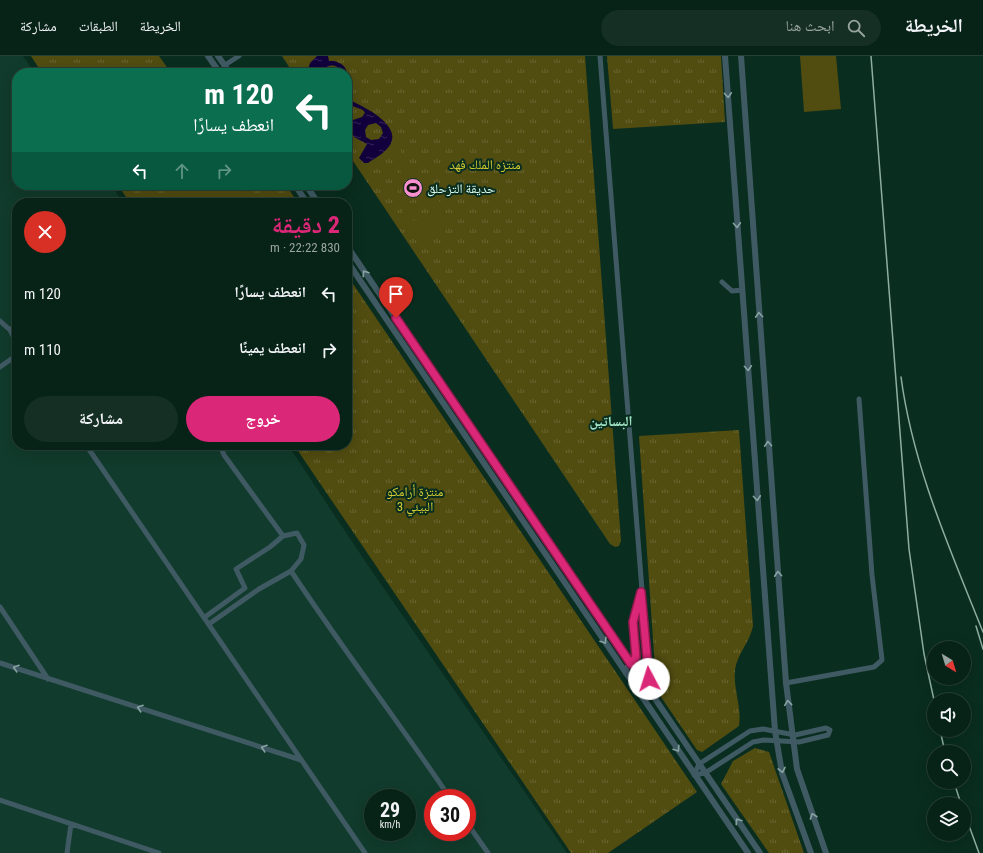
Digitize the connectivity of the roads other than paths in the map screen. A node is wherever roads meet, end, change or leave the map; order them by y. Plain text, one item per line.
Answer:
1 (208, 56) edge
2 (218, 56) edge
3 (239, 56) edge
4 (600, 56) edge
5 (725, 56) edge
6 (741, 56) edge
7 (225, 65) junction
8 (216, 68) edge
9 (227, 68) edge
10 (352, 253) edge
11 (352, 268) edge
12 (722, 282) dead end
13 (742, 290) junction
14 (379, 292) junction
15 (372, 297) junction
16 (0, 321) edge
17 (10, 330) joint
18 (12, 334) edge
19 (12, 359) edge
20 (0, 367) edge
21 (449, 396) junction
22 (858, 398) dead end
23 (442, 401) junction
24 (89, 450) edge
25 (222, 450) edge
26 (511, 487) junction
27 (504, 493) junction
28 (283, 536) junction
29 (291, 570) junction
30 (641, 592) junction
31 (0, 607) edge
32 (592, 607) junction
33 (585, 613) junction
34 (205, 617) junction
35 (209, 624) junction
36 (0, 663) edge
37 (631, 664) junction
38 (626, 675) junction
39 (48, 679) junction
40 (786, 683) junction
41 (650, 692) junction
42 (642, 698) junction
43 (775, 731) junction
44 (791, 735) junction
45 (776, 741) junction
46 (792, 742) junction
47 (301, 760) junction
48 (699, 764) junction
49 (705, 773) junction
50 (694, 774) junction
51 (444, 789) edge
52 (0, 800) edge
53 (71, 824) junction
54 (476, 836) edge
55 (67, 853) edge
56 (159, 853) edge
57 (365, 853) edge
58 (488, 853) edge
59 (748, 853) edge
60 (760, 853) edge
61 (811, 853) edge
62 (826, 853) edge

1 - 8 street
2 - 7 street
3 - 7 street
4 - 30 street
5 -> 13 street
40 -> 6 street
7 - 9 street
14 -> 10 street
11 - 15 street
12 - 13 street
13 -> 43 street
14 - 15 street
14 - 21 street
15 - 23 street
16 - 17 street
17 - 18 street
19 - 20 street
21 - 23 street
21 - 26 street
22 - 40 street
23 - 27 street
24 - 34 street
25 - 28 street
26 - 27 street
26 - 32 street
27 - 33 street
28 - 29 street
28 - 34 street
29 - 35 street
29 - 51 street
30 - 37 street
30 - 41 street
31 - 39 street
32 - 33 street
32 - 37 street
33 -> 38 street
34 - 35 street
35 - 47 street
39 -> 36 street
37 - 38 street
37 - 41 street
38 - 42 street
47 -> 39 street
44 -> 40 street
41 - 42 street
41 - 48 street
42 -> 50 street
43 - 44 street
43 - 45 street
43 - 48 street
44 - 46 street
44 - 46 street
45 - 46 street
45 - 49 street
45 -> 61 street
62 -> 46 street
47 - 57 street
48 - 49 street
48 - 50 street
49 - 50 street
60 -> 49 street
50 - 59 street
52 - 53 street
53 - 55 street
53 - 56 street
54 - 58 street

